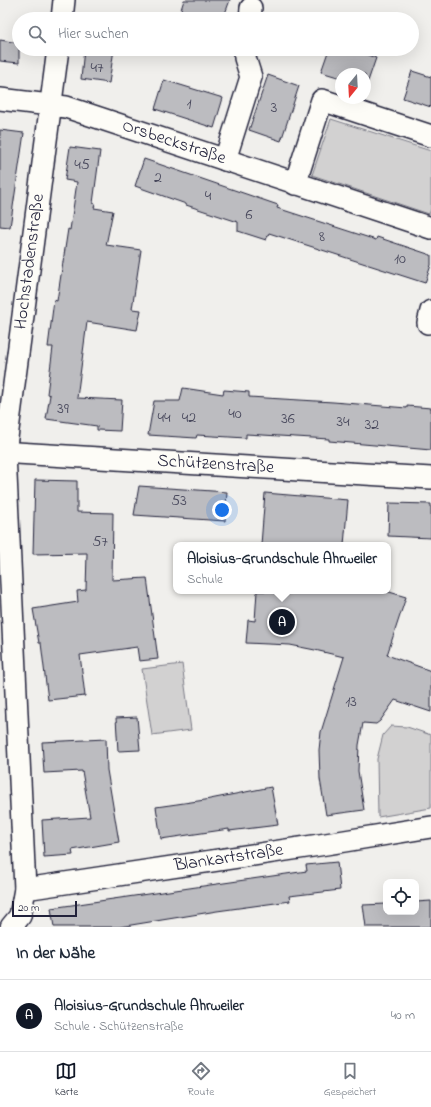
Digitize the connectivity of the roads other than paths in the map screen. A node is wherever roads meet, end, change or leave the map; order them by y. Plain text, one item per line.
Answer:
1 (64, 0) edge
2 (63, 12) edge
3 (57, 56) edge
4 (245, 56) edge
5 (0, 99) edge
6 (52, 105) junction
7 (431, 136) edge
8 (225, 160) junction
9 (295, 184) junction
10 (431, 228) edge
11 (3, 452) edge
12 (431, 478) edge
13 (431, 827) edge
14 (25, 889) junction
15 (11, 927) edge

1 - 2 street
3 - 6 street, Hochstadenstraße
4 - 8 street
5 - 6 street, Orsbeckstraße
6 - 8 street, Orsbeckstraße
6 - 11 street, Hochstadenstraße
7 - 9 street
8 - 9 street, Orsbeckstraße
9 - 10 street, Orsbeckstraße
11 - 12 street, Schützenstraße
11 - 14 street, Hochstadenstraße
13 - 14 street, Blankartstraße
14 - 15 street, Hochstadenstraße

